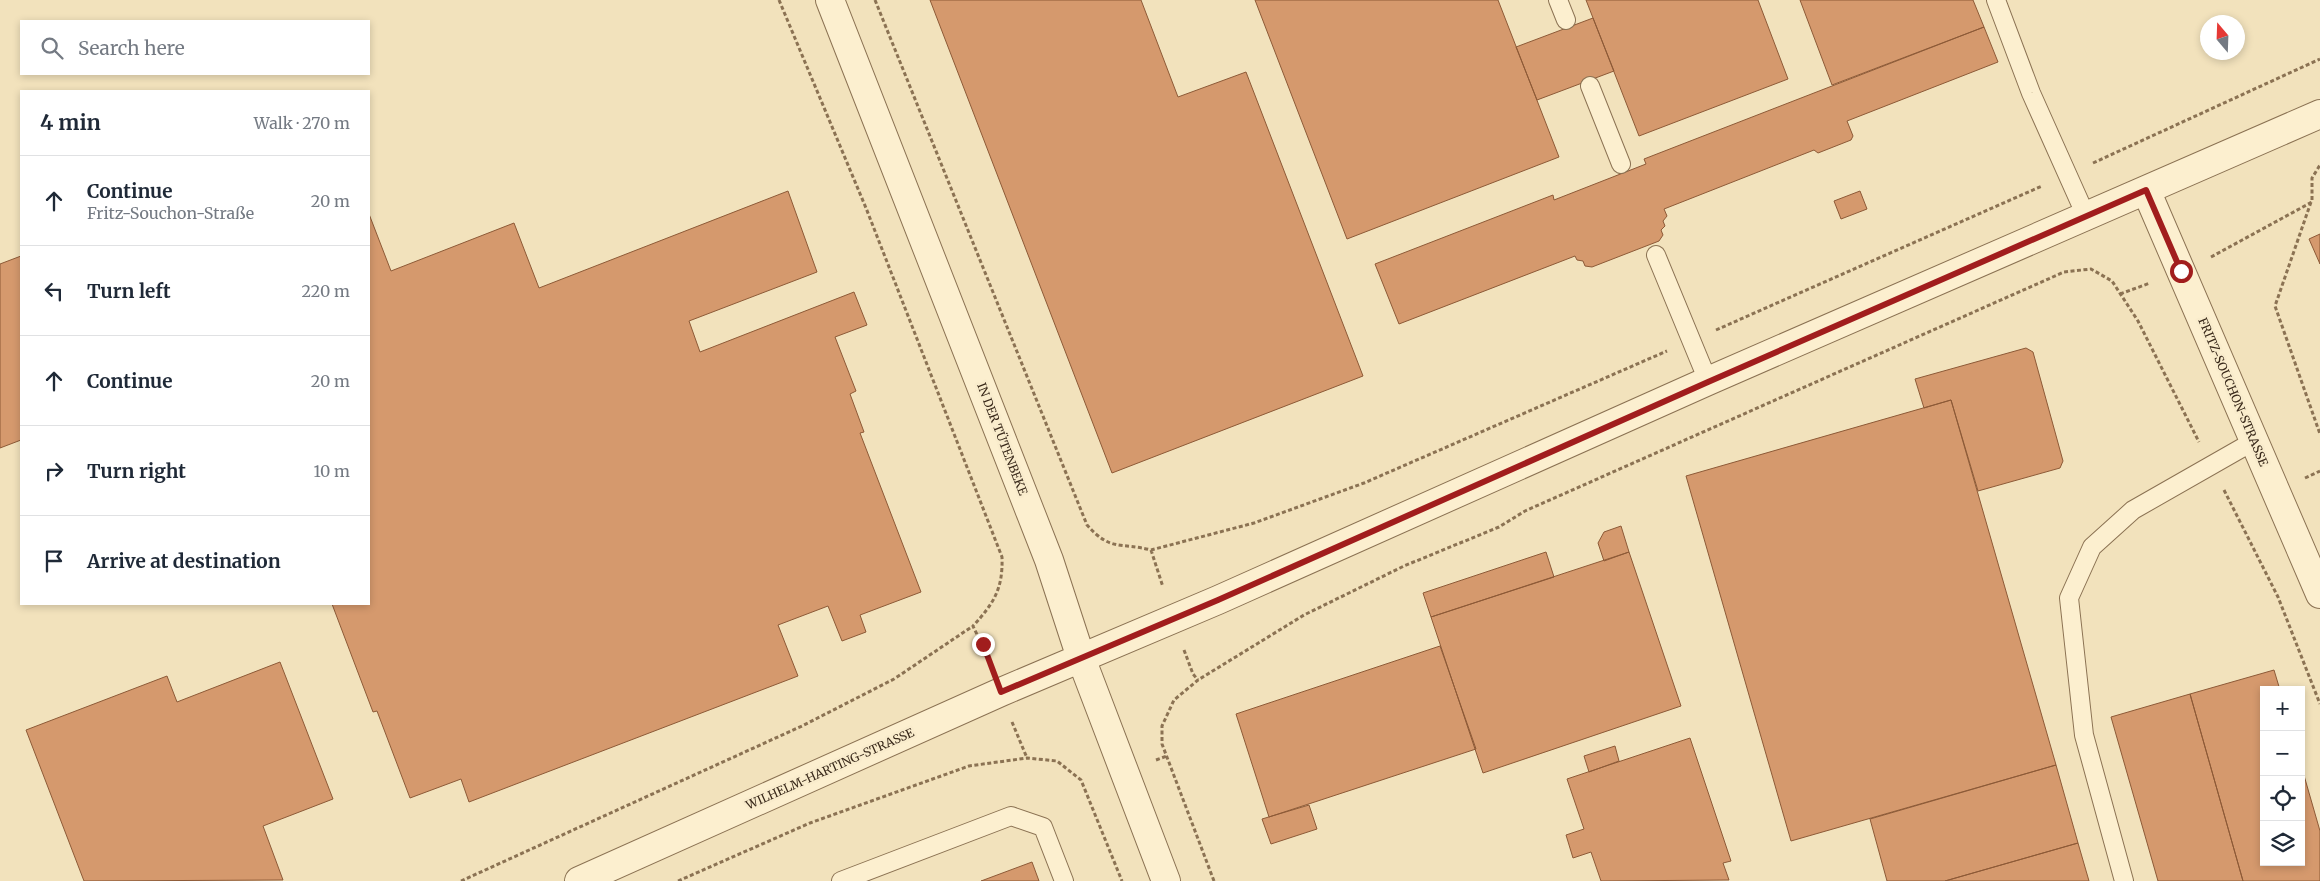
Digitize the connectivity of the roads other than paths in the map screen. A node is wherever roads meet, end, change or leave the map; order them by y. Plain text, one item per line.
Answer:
1 (830, 0) edge
2 (1558, 0) edge
3 (1996, 0) edge
4 (1566, 20) dead end
5 (1590, 86) dead end
6 (2320, 114) edge
7 (1621, 164) dead end
8 (2146, 190) junction
9 (2086, 216) junction
10 (1656, 255) dead end
11 (1708, 382) junction
12 (2254, 441) junction
13 (2320, 594) edge
14 (1081, 658) junction
15 (579, 881) edge
16 (841, 881) edge
17 (1064, 881) edge
18 (1166, 881) edge
19 (2124, 881) edge

1 - 14 street, IN DER TÜTENBEKE
2 - 4 lane
3 - 9 lane
5 - 7 lane
6 - 8 street, WILHELM-HARTING-STRASSE
8 - 9 street, WILHELM-HARTING-STRASSE
8 - 12 street, FRITZ-SOUCHON-STRASSE
9 - 11 street, WILHELM-HARTING-STRASSE
10 - 11 lane
11 - 14 street, WILHELM-HARTING-STRASSE
12 - 13 street, FRITZ-SOUCHON-STRASSE
12 - 19 lane
14 - 15 street, WILHELM-HARTING-STRASSE
14 - 18 street, IN DER TÜTENBEKE
16 - 17 lane

